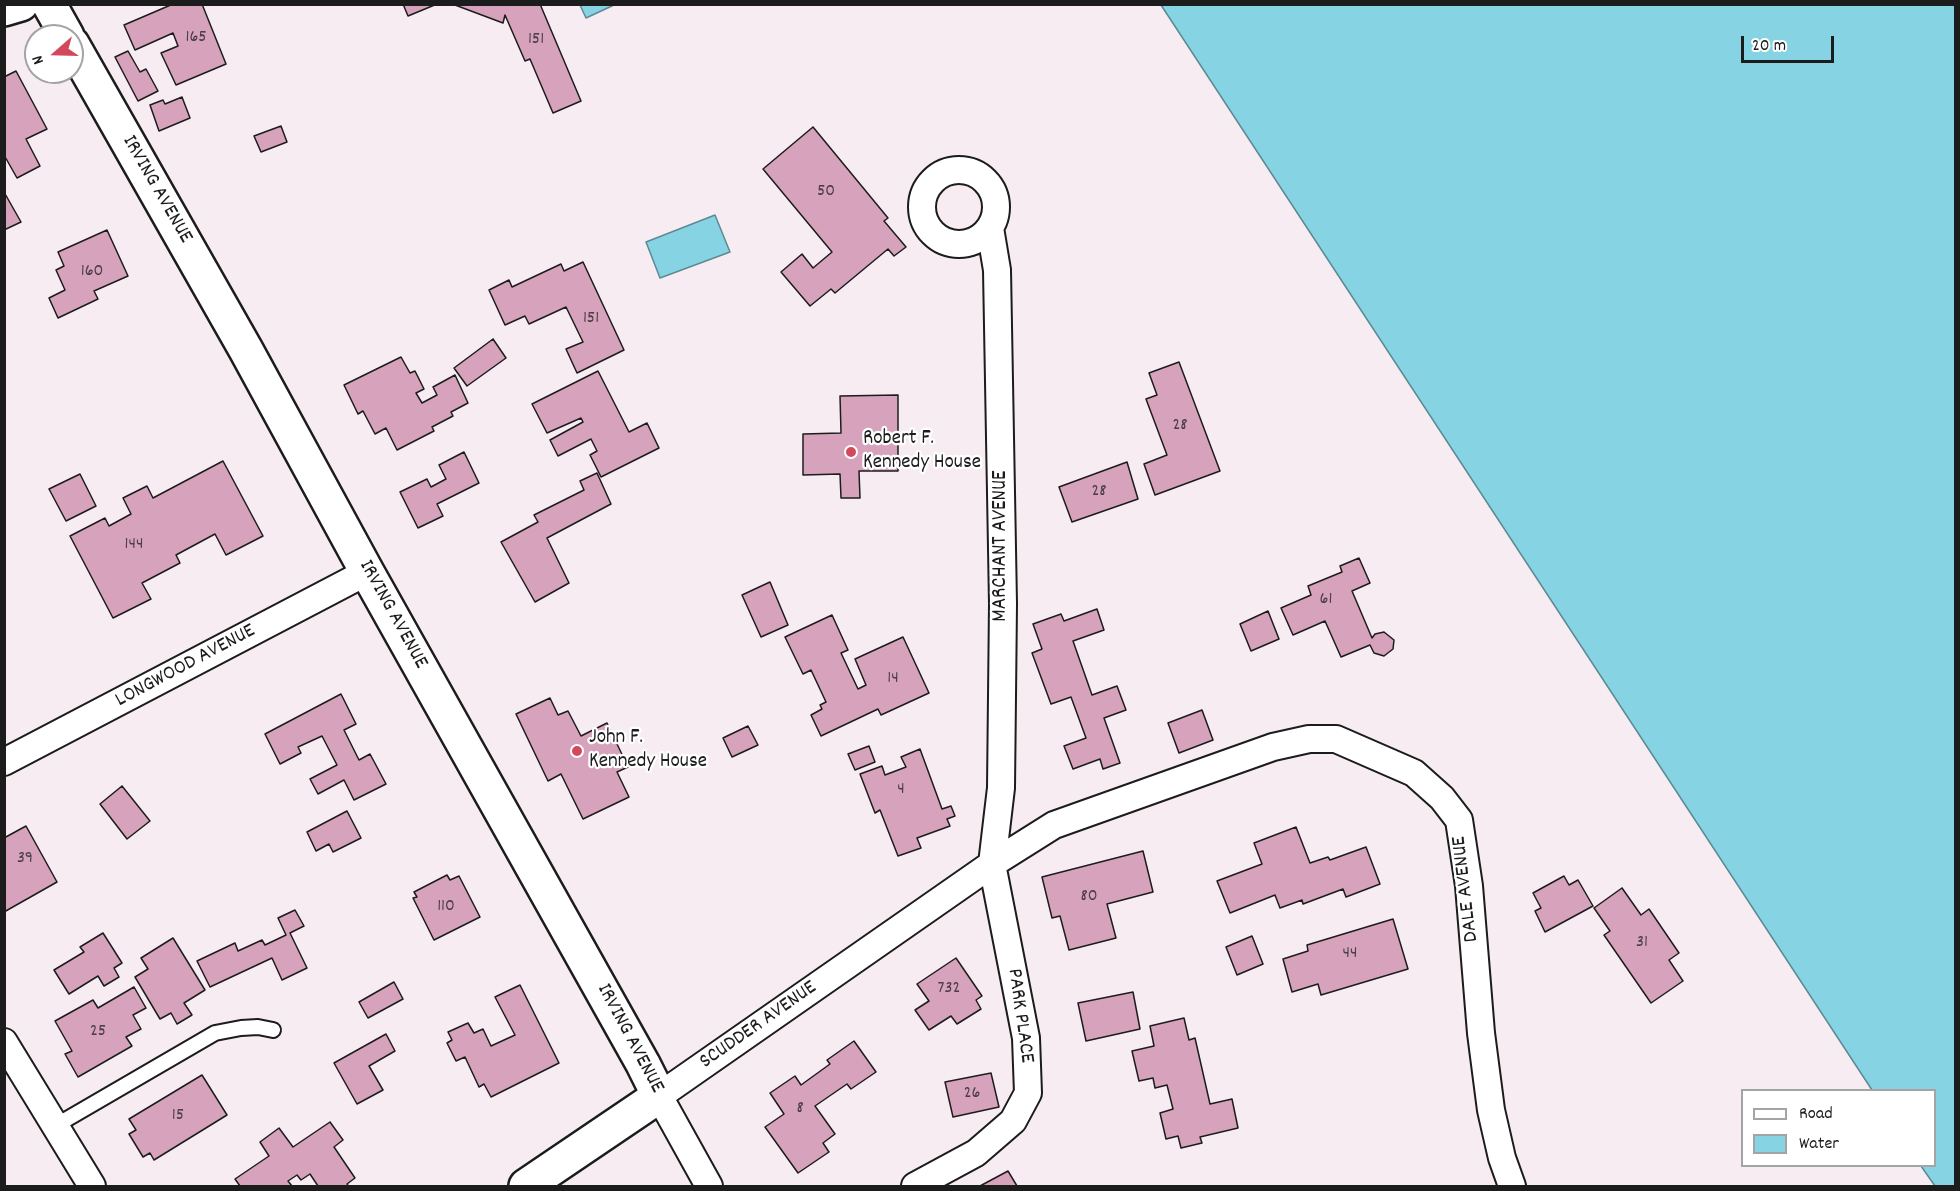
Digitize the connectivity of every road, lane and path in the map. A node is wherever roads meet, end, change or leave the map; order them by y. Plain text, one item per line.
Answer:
1 (21, 4) edge
2 (49, 4) edge
3 (4, 9) edge
4 (60, 24) edge
5 (84, 65) edge
6 (990, 228) dead end
7 (367, 572) junction
8 (4, 762) edge
9 (992, 864) junction
10 (273, 1030) dead end
11 (4, 1041) edge
12 (12, 1072) edge
13 (659, 1096) junction
14 (55, 1126) junction
15 (92, 1186) edge
16 (526, 1186) edge
17 (709, 1186) edge
18 (915, 1186) edge
19 (1512, 1186) edge

1 - 3 street
2 - 4 street
5 - 7 street, IRVING AVENUE
6 - 9 street, MARCHANT AVENUE
7 - 8 street, LONGWOOD AVENUE
7 - 13 street, IRVING AVENUE
9 - 13 street, SCUDDER AVENUE
9 - 18 street, PARK PLACE
9 - 19 street, DALE AVENUE
10 - 14 lane
11 - 12 street
12 - 14 street
13 - 16 street, SCUDDER AVENUE
13 - 17 street, IRVING AVENUE
14 - 15 street

